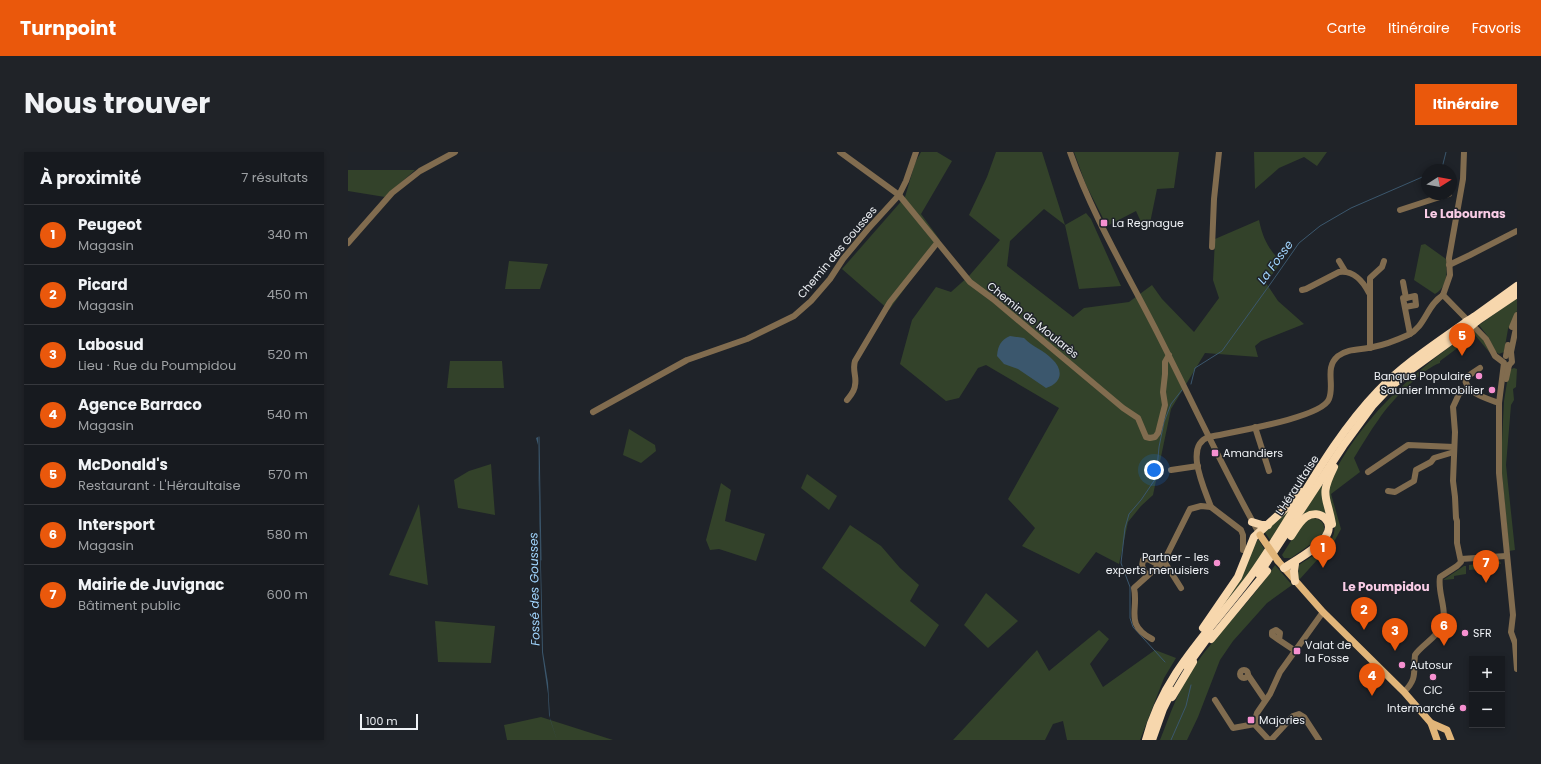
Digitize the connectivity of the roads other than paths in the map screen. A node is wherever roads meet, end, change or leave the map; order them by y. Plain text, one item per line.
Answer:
1 (455, 152) edge
2 (840, 152) edge
3 (916, 152) edge
4 (1070, 152) edge
5 (1219, 152) edge
6 (1464, 152) edge
7 (1462, 191) junction
8 (1457, 192) edge
9 (899, 195) junction
10 (1431, 200) edge
11 (1400, 210) dead end
12 (1517, 230) edge
13 (348, 243) edge
14 (937, 243) junction
15 (1212, 247) dead end
16 (1384, 260) dead end
17 (1340, 261) dead end
18 (1449, 265) junction
19 (1345, 271) junction
20 (1403, 282) dead end
21 (1517, 286) edge
22 (1302, 290) dead end
23 (1370, 294) junction
24 (1517, 294) edge
25 (1444, 295) junction
26 (1406, 298) junction
27 (1405, 307) junction
28 (1517, 315) edge
29 (1476, 319) junction
30 (1517, 323) edge
31 (1468, 325) junction
32 (1516, 330) edge
33 (1410, 334) junction
34 (1370, 348) junction
35 (1169, 355) junction
36 (1509, 361) edge
37 (1480, 368) dead end
38 (1412, 369) junction
39 (1469, 388) junction
40 (847, 400) dead end
41 (1500, 403) junction
42 (593, 412) dead end
43 (1255, 427) junction
44 (1343, 435) junction
45 (1210, 437) junction
46 (1499, 449) junction
47 (1454, 450) junction
48 (1198, 466) junction
49 (1171, 470) dead end
50 (1269, 471) dead end
51 (1368, 472) dead end
52 (1388, 491) dead end
53 (1211, 507) junction
54 (1252, 522) junction
55 (1268, 525) junction
56 (1259, 534) junction
57 (1243, 550) dead end
58 (1506, 556) junction
59 (1461, 559) junction
60 (1296, 562) junction
61 (1162, 563) junction
62 (1282, 566) junction
63 (1147, 576) junction
64 (1295, 581) junction
65 (1181, 588) dead end
66 (1323, 612) junction
67 (1515, 624) edge
68 (1152, 639) dead end
69 (1279, 640) dead end
70 (1516, 640) edge
71 (1294, 650) junction
72 (1517, 669) edge
73 (1248, 675) dead end
74 (1404, 692) junction
75 (1215, 700) dead end
76 (1265, 700) junction
77 (1255, 724) junction
78 (1436, 736) edge
79 (1448, 738) edge
80 (1145, 740) edge
81 (1153, 740) edge
82 (1270, 740) edge
83 (1319, 740) edge

1 - 13 street
2 - 9 street, Chemin de Moularès
3 - 9 street, Chemin des Gousses
4 - 35 street
5 - 15 street
6 - 7 street
7 - 8 street
7 - 18 street
9 - 14 street, Chemin de Moularès
9 - 42 street, Chemin des Gousses
10 - 11 street
12 - 18 street
14 - 35 street, Chemin de Moularès
14 - 40 street
16 - 23 street
17 - 19 street
18 - 25 street
19 - 22 street
19 - 23 street
20 - 26 street
21 - 29 highway, L'Héraultaise
23 - 34 street
24 - 29 highway, L'Héraultaise
25 - 33 street
25 - 36 street
26 - 27 street
26 - 27 street
27 - 33 street
28 - 36 street
29 - 31 highway, L'Héraultaise, bridge
30 - 32 street
31 - 38 highway, L'Héraultaise
31 - 44 highway, L'Héraultaise
32 - 36 street
33 - 34 street
34 - 43 street
35 - 45 street
36 - 41 street
36 - 46 street
37 - 39 street
38 - 60 highway
38 - 81 highway, L'Héraultaise
39 - 41 street
39 - 47 street
41 - 46 street
43 - 45 street
43 - 50 street
44 - 55 highway
44 - 80 highway, L'Héraultaise
45 - 48 street
45 - 54 street
46 - 58 street
47 - 51 street
47 - 52 street
47 - 59 street
48 - 49 street
48 - 53 street
53 - 57 street
53 - 61 street
54 - 55 highway
54 - 56 street
55 - 56 highway
56 - 62 main road, bridge
56 - 80 highway
58 - 59 street
58 - 67 street
59 - 74 street
60 - 62 highway
60 - 64 highway
60 - 81 highway
61 - 63 street
61 - 63 street
61 - 65 street
62 - 64 main road
63 - 68 street
64 - 66 main road
66 - 71 street
66 - 74 main road
67 - 70 street
69 - 71 street
70 - 72 street
71 - 76 street
73 - 76 street
74 - 78 main road
75 - 77 street
76 - 77 street
77 - 82 street
78 - 79 main road
82 - 83 street

